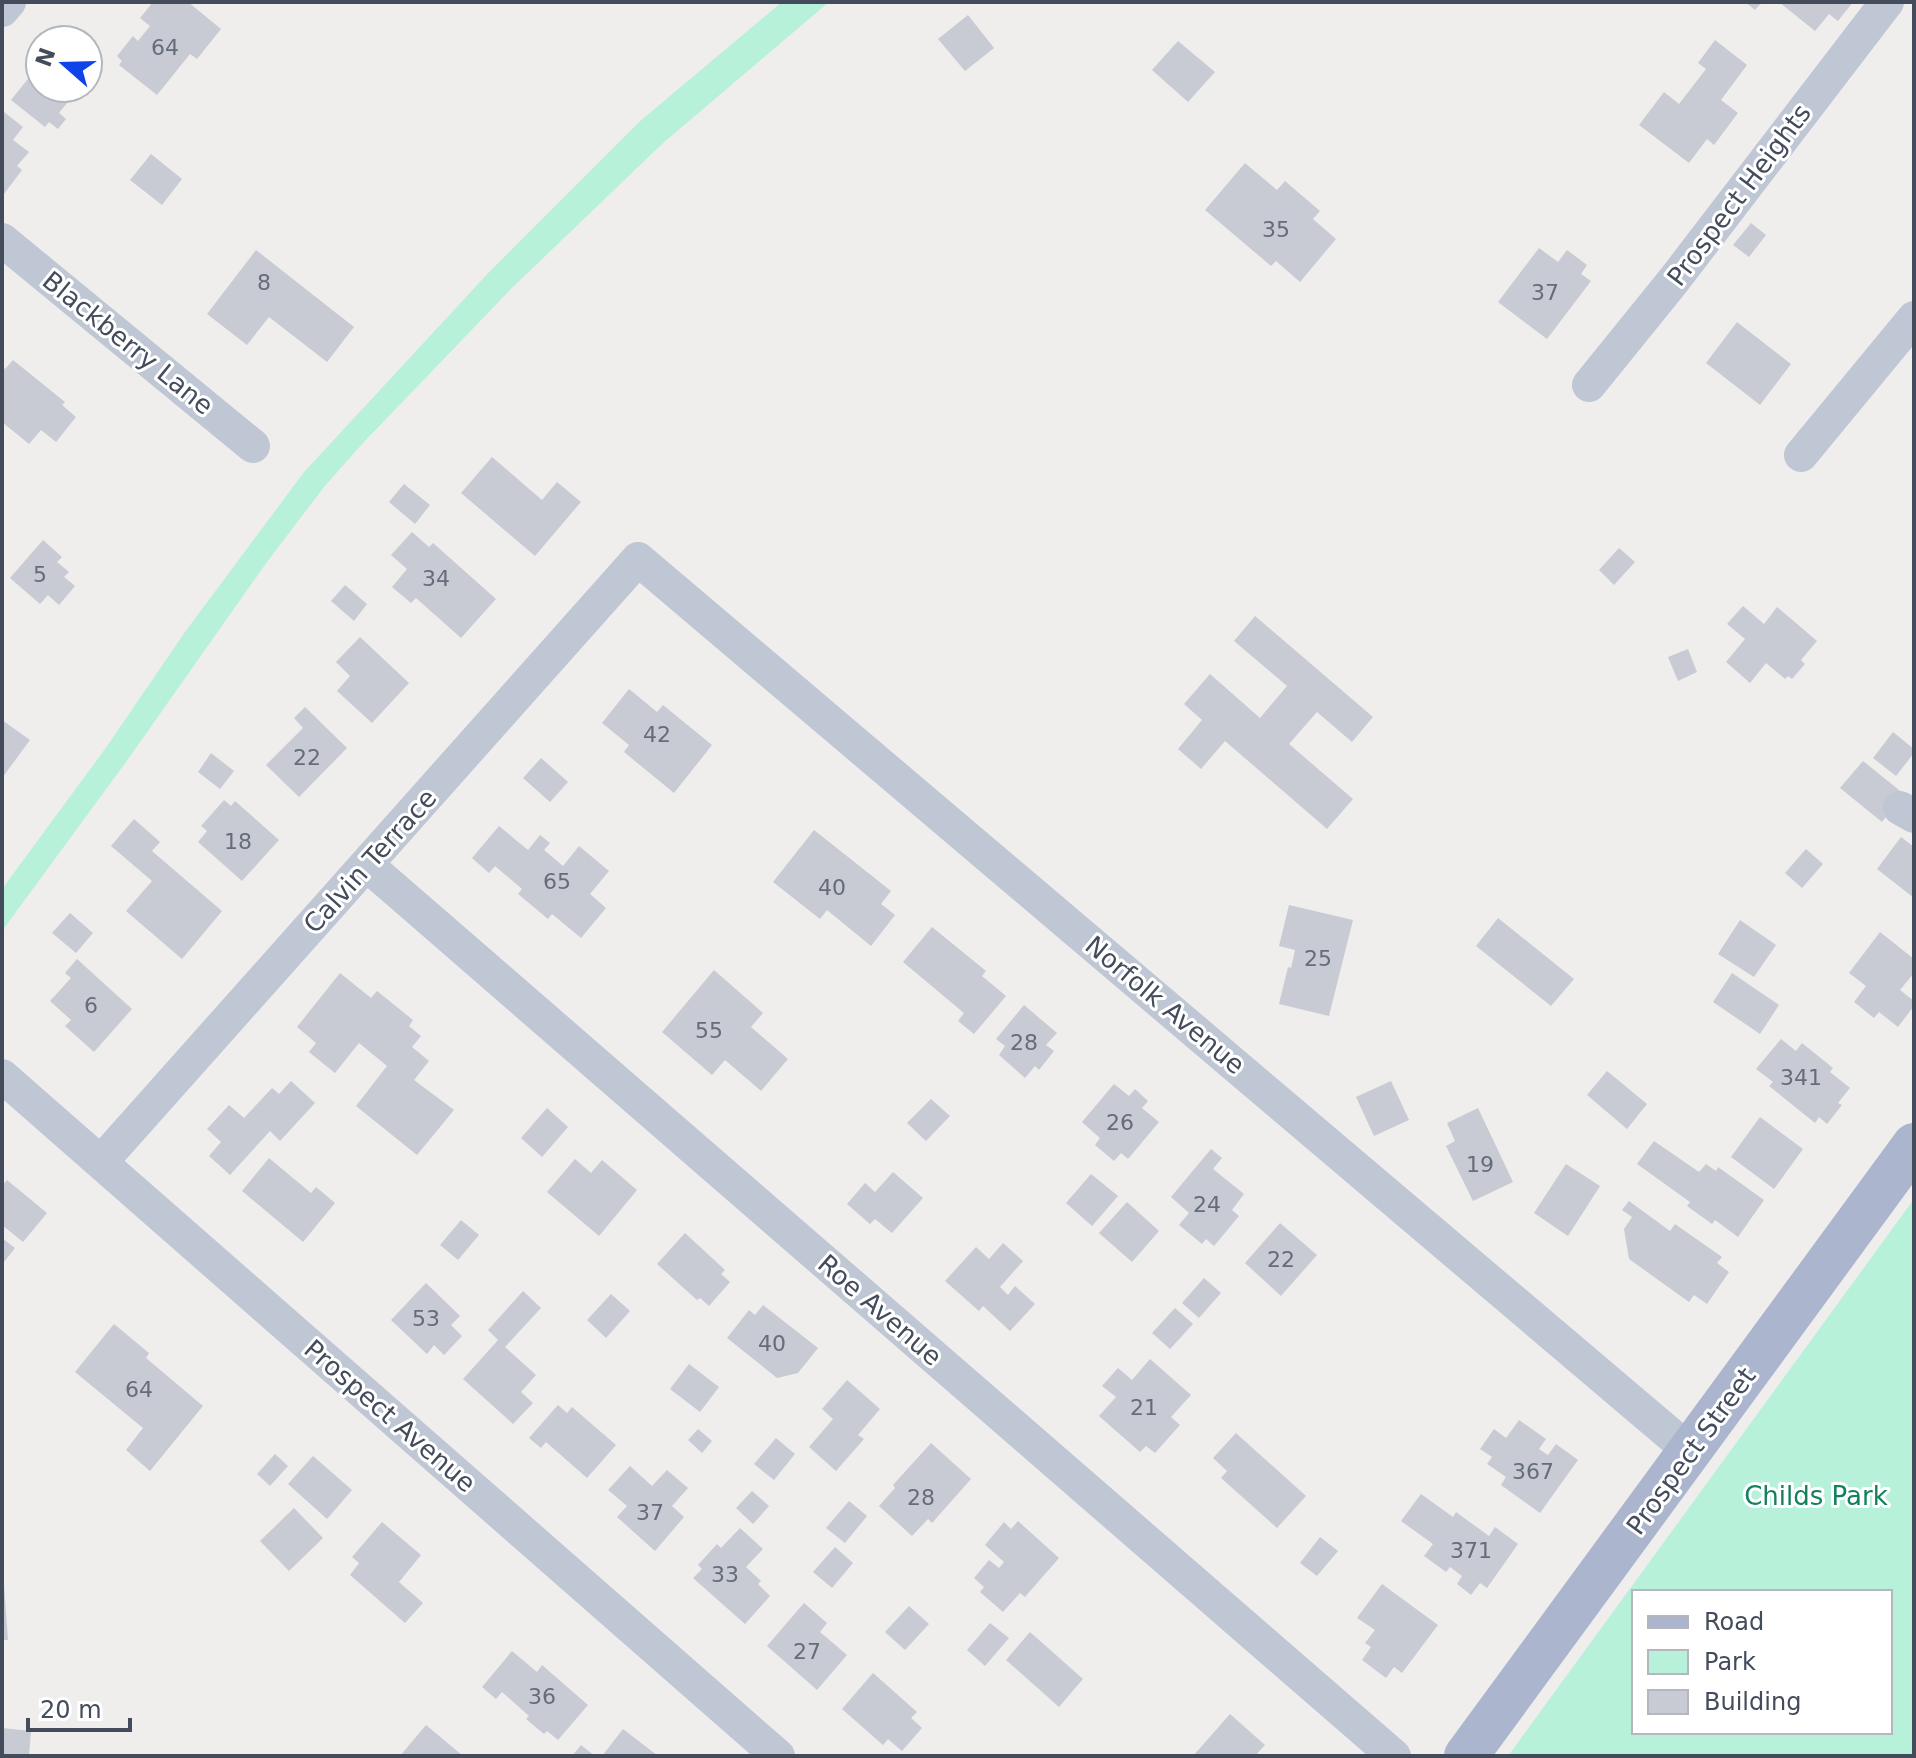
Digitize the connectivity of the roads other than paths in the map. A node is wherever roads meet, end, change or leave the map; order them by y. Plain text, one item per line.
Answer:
1 (9, 2) edge
2 (1887, 2) edge
3 (2, 10) edge
4 (2, 240) edge
5 (1914, 318) edge
6 (1589, 385) dead end
7 (253, 446) dead end
8 (1801, 455) dead end
9 (638, 559) joint
10 (367, 865) junction
11 (2, 1076) edge
12 (1914, 1145) edge
13 (101, 1162) junction
14 (1691, 1452) junction
15 (778, 1756) edge
16 (1394, 1756) edge
17 (1466, 1756) edge

1 - 3 street
2 - 6 street, Prospect Heights
4 - 7 street, Blackberry Lane
5 - 8 street
9 - 10 street, Calvin Terrace
9 - 14 street, Norfolk Avenue
10 - 13 street, Calvin Terrace
10 - 16 street, Roe Avenue
11 - 13 street, Prospect Avenue
12 - 14 main road, Prospect Street
13 - 15 street, Prospect Avenue
14 - 17 main road, Prospect Street

